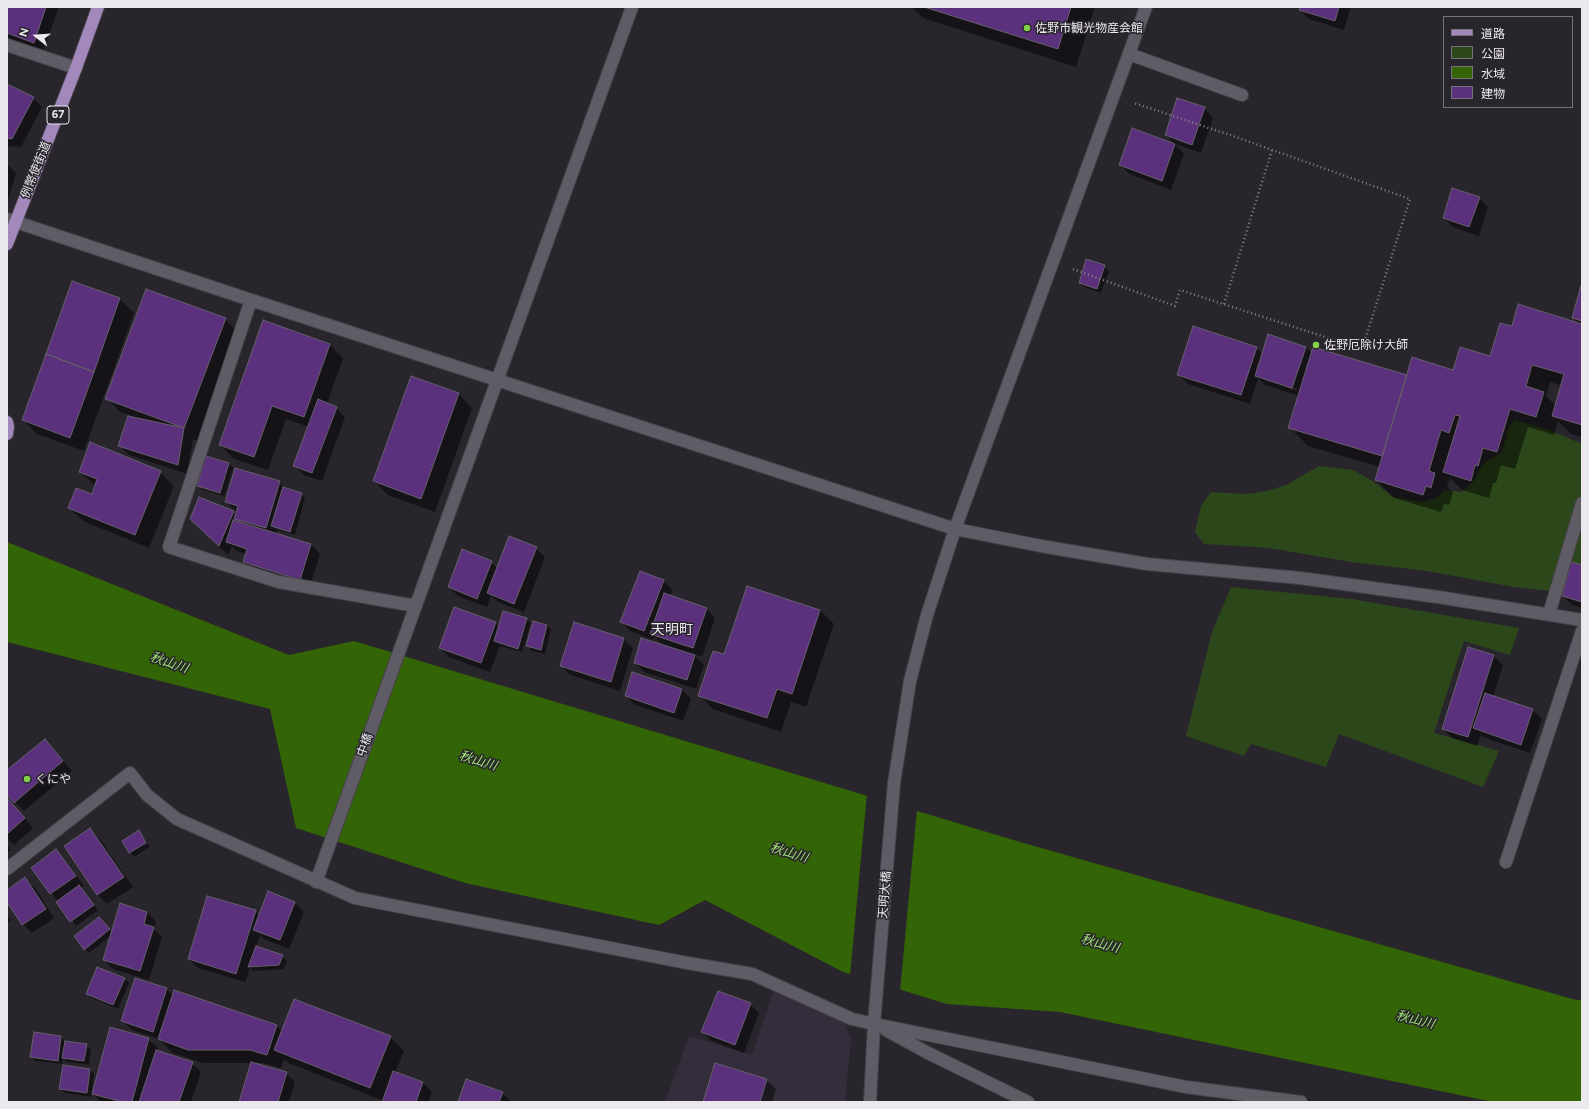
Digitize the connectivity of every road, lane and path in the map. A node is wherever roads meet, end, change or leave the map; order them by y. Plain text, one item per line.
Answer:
1 (98, 7) edge
2 (632, 7) edge
3 (1146, 7) edge
4 (7, 45) edge
5 (1129, 54) junction
6 (76, 68) junction
7 (1242, 95) dead end
8 (1114, 96) junction
9 (1272, 150) junction
10 (11, 220) edge
11 (7, 244) edge
12 (1053, 262) junction
13 (251, 300) junction
14 (1224, 304) junction
15 (496, 380) junction
16 (7, 422) edge
17 (7, 434) edge
18 (1582, 503) edge
19 (955, 529) junction
20 (416, 606) junction
21 (1549, 614) junction
22 (1582, 620) edge
23 (1582, 631) edge
24 (1506, 862) dead end
25 (7, 869) edge
26 (316, 882) junction
27 (874, 1024) junction
28 (870, 1102) edge
29 (1028, 1102) edge
30 (1301, 1102) edge

1 - 6 main road, 例幣使街道 / 67
2 - 15 street, 中橋
3 - 5 street, 天明大橋
4 - 6 street
5 - 7 street
5 - 8 street, 天明大橋
6 - 10 main road, 例幣使街道 / 67
8 - 9 path
8 - 12 street, 天明大橋
9 - 14 path
9 - 14 path
10 - 11 main road, 例幣使街道 / 67
10 - 13 street
12 - 14 path
12 - 19 street, 天明大橋
13 - 15 street
13 - 20 street
15 - 19 street
15 - 20 street, 中橋
16 - 17 main road
18 - 21 street
19 - 21 street
19 - 27 street, 天明大橋
20 - 26 street, 中橋
21 - 22 street
23 - 24 street
25 - 26 street
26 - 27 street
27 - 28 street, 天明大橋
27 - 29 street
27 - 30 street

